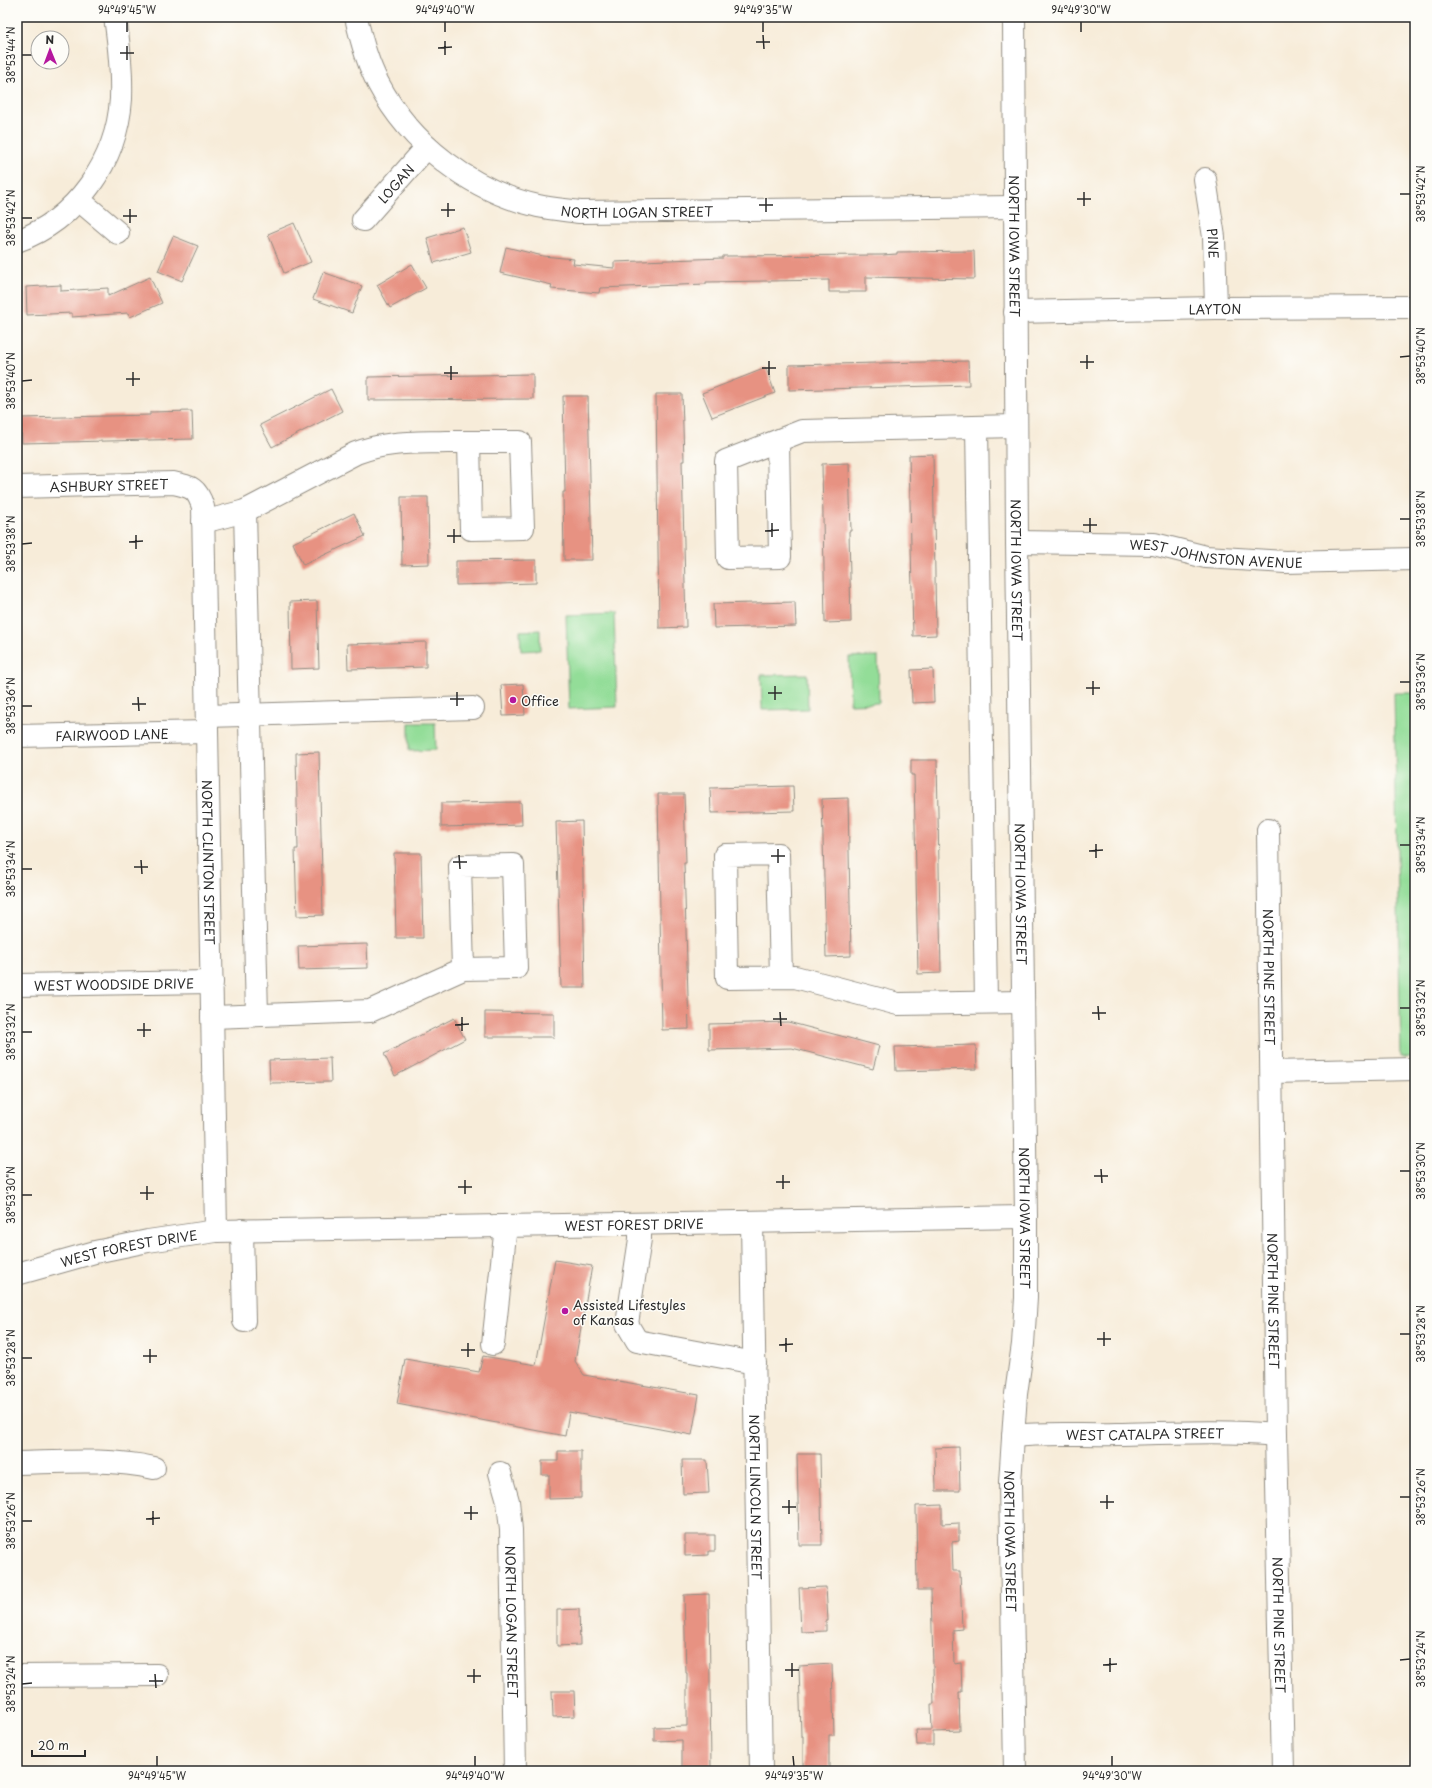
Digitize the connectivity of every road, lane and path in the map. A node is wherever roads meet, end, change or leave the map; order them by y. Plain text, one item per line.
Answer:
1 (115, 17) edge
2 (356, 17) edge
3 (1014, 17) edge
4 (427, 147) junction
5 (1205, 179) dead end
6 (79, 200) junction
7 (1015, 207) junction
8 (363, 220) dead end
9 (118, 233) dead end
10 (17, 241) edge
11 (1415, 307) edge
12 (1216, 308) junction
13 (1015, 312) junction
14 (1016, 426) junction
15 (977, 428) junction
16 (778, 441) junction
17 (469, 442) junction
18 (17, 487) edge
19 (198, 493) joint
20 (245, 511) junction
21 (203, 522) junction
22 (1017, 542) junction
23 (1415, 559) edge
24 (473, 708) dead end
25 (251, 715) junction
26 (207, 724) junction
27 (17, 736) edge
28 (1268, 830) dead end
29 (463, 969) junction
30 (781, 977) junction
31 (212, 982) junction
32 (17, 985) edge
33 (986, 1002) junction
34 (1022, 1002) junction
35 (257, 1016) junction
36 (212, 1017) junction
37 (1415, 1069) edge
38 (1272, 1072) junction
39 (1026, 1217) junction
40 (752, 1222) junction
41 (640, 1224) junction
42 (506, 1226) junction
43 (242, 1230) junction
44 (216, 1231) junction
45 (17, 1274) edge
46 (244, 1322) dead end
47 (493, 1344) dead end
48 (755, 1363) junction
49 (1276, 1434) junction
50 (1013, 1436) junction
51 (17, 1463) edge
52 (154, 1468) dead end
53 (500, 1473) dead end
54 (158, 1675) dead end
55 (17, 1676) edge
56 (515, 1771) edge
57 (761, 1771) edge
58 (1015, 1771) edge
59 (1283, 1771) edge

1 - 6 street
2 - 4 street, NORTH LOGAN STREET
3 - 7 street, NORTH IOWA STREET
4 - 7 street, NORTH LOGAN STREET
4 - 8 street, LOGAN
5 - 12 street, PINE
6 - 9 street
6 - 10 street
7 - 13 street, NORTH IOWA STREET
11 - 12 street, LAYTON
12 - 13 street, LAYTON
13 - 14 street, NORTH IOWA STREET
14 - 15 street
14 - 22 street, NORTH IOWA STREET
15 - 16 street
15 - 33 street
16 - 16 street
17 - 17 street
17 - 20 street
18 - 19 street, ASHBURY STREET
19 - 21 street, NORTH CLINTON STREET
20 - 21 street
20 - 25 street
21 - 26 street, NORTH CLINTON STREET
22 - 23 street, WEST JOHNSTON AVENUE
22 - 34 street, NORTH IOWA STREET
24 - 25 street, FAIRWOOD LANE
25 - 26 street, FAIRWOOD LANE
25 - 35 street
26 - 27 street, FAIRWOOD LANE
26 - 31 street, NORTH CLINTON STREET
28 - 38 street, NORTH PINE STREET
29 - 29 street
29 - 35 street
30 - 30 street
30 - 33 street
31 - 32 street, WEST WOODSIDE DRIVE
31 - 36 street, NORTH CLINTON STREET
33 - 34 street
34 - 39 street, NORTH IOWA STREET
35 - 36 street
36 - 44 street, NORTH CLINTON STREET
37 - 38 street
38 - 49 street, NORTH PINE STREET
39 - 40 street, WEST FOREST DRIVE
39 - 50 street, NORTH IOWA STREET
40 - 41 street, WEST FOREST DRIVE
40 - 48 street, NORTH LINCOLN STREET
41 - 42 street, WEST FOREST DRIVE
41 - 48 street
42 - 43 street, WEST FOREST DRIVE
42 - 47 street
43 - 44 street, WEST FOREST DRIVE
43 - 46 street
44 - 45 street, WEST FOREST DRIVE
48 - 57 street, NORTH LINCOLN STREET
49 - 50 street, WEST CATALPA STREET
49 - 59 street, NORTH PINE STREET
50 - 58 street, NORTH IOWA STREET
51 - 52 street
53 - 56 street, NORTH LOGAN STREET
54 - 55 street

